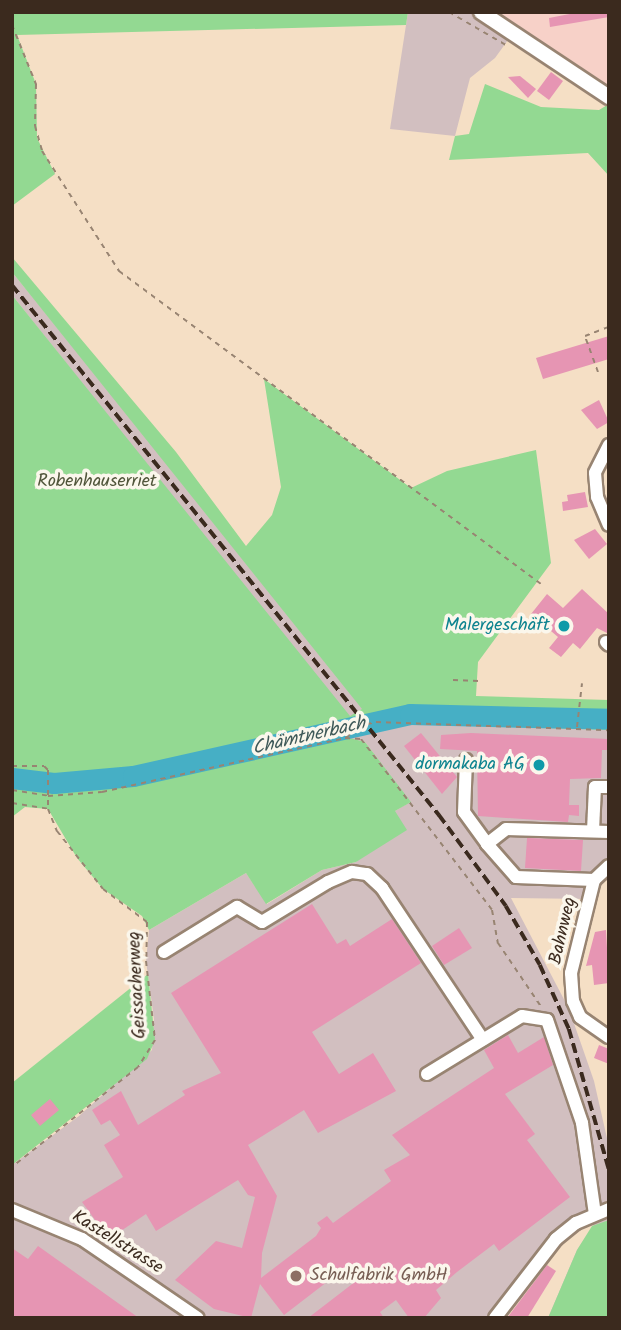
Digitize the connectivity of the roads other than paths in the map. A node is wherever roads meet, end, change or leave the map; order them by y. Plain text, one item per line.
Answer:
1 (481, 12) edge
2 (609, 97) edge
3 (609, 445) edge
4 (609, 525) edge
5 (466, 760) dead end
6 (609, 787) edge
7 (593, 831) junction
8 (609, 832) edge
9 (487, 845) junction
10 (609, 866) edge
11 (594, 880) junction
12 (164, 952) dead end
13 (609, 1037) edge
14 (483, 1040) junction
15 (427, 1074) dead end
16 (609, 1209) edge
17 (12, 1210) edge
18 (595, 1214) junction
19 (198, 1318) edge
20 (495, 1318) edge

1 - 2 main road
3 - 4 street
5 - 9 street
6 - 7 street
7 - 8 street
7 - 9 street
9 - 11 street
10 - 11 street, Bahnweg
11 - 13 street, Bahnweg
12 - 14 street
14 - 15 street
14 - 18 street
16 - 18 street
17 - 19 street, Kastellstrasse
18 - 20 street

